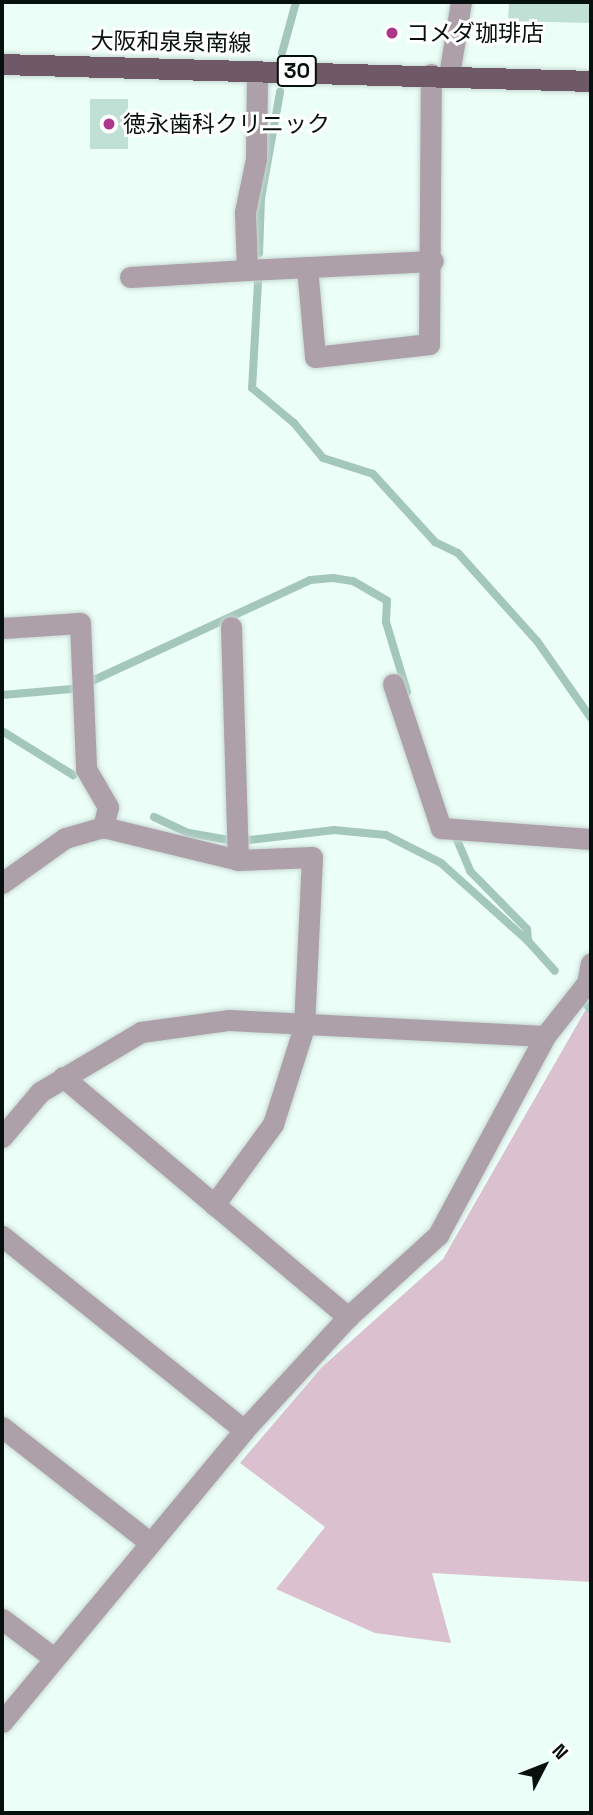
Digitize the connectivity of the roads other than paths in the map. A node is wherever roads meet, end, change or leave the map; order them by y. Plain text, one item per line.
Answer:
1 (461, 2) edge
2 (2, 64) edge
3 (257, 71) junction
4 (440, 75) junction
5 (591, 81) edge
6 (433, 261) junction
7 (307, 267) junction
8 (247, 270) junction
9 (130, 277) dead end
10 (232, 626) dead end
11 (2, 628) edge
12 (393, 684) dead end
13 (103, 828) junction
14 (591, 839) edge
15 (239, 860) junction
16 (2, 883) edge
17 (590, 978) edge
18 (304, 1027) junction
19 (545, 1037) junction
20 (62, 1077) junction
21 (2, 1137) edge
22 (214, 1205) junction
23 (2, 1236) edge
24 (348, 1317) junction
25 (2, 1427) edge
26 (244, 1430) junction
27 (148, 1541) junction
28 (2, 1619) edge
29 (54, 1658) junction
30 (2, 1722) edge

1 - 4 street
2 - 3 main road, 大阪和泉泉南線 / 30
3 - 4 main road, 大阪和泉泉南線 / 30
3 - 8 street
4 - 5 main road, 大阪和泉泉南線 / 30
4 - 6 street
6 - 7 street
6 - 7 street
7 - 8 street
8 - 9 street
10 - 15 street
11 - 13 street
12 - 14 street
13 - 15 street
13 - 16 street
15 - 18 street
17 - 19 street
18 - 19 street
18 - 20 street
18 - 22 street
19 - 24 street
20 - 21 street
20 - 22 street
22 - 24 street
23 - 26 street
24 - 26 street
25 - 27 street
26 - 27 street
27 - 29 street
28 - 29 street
29 - 30 street

